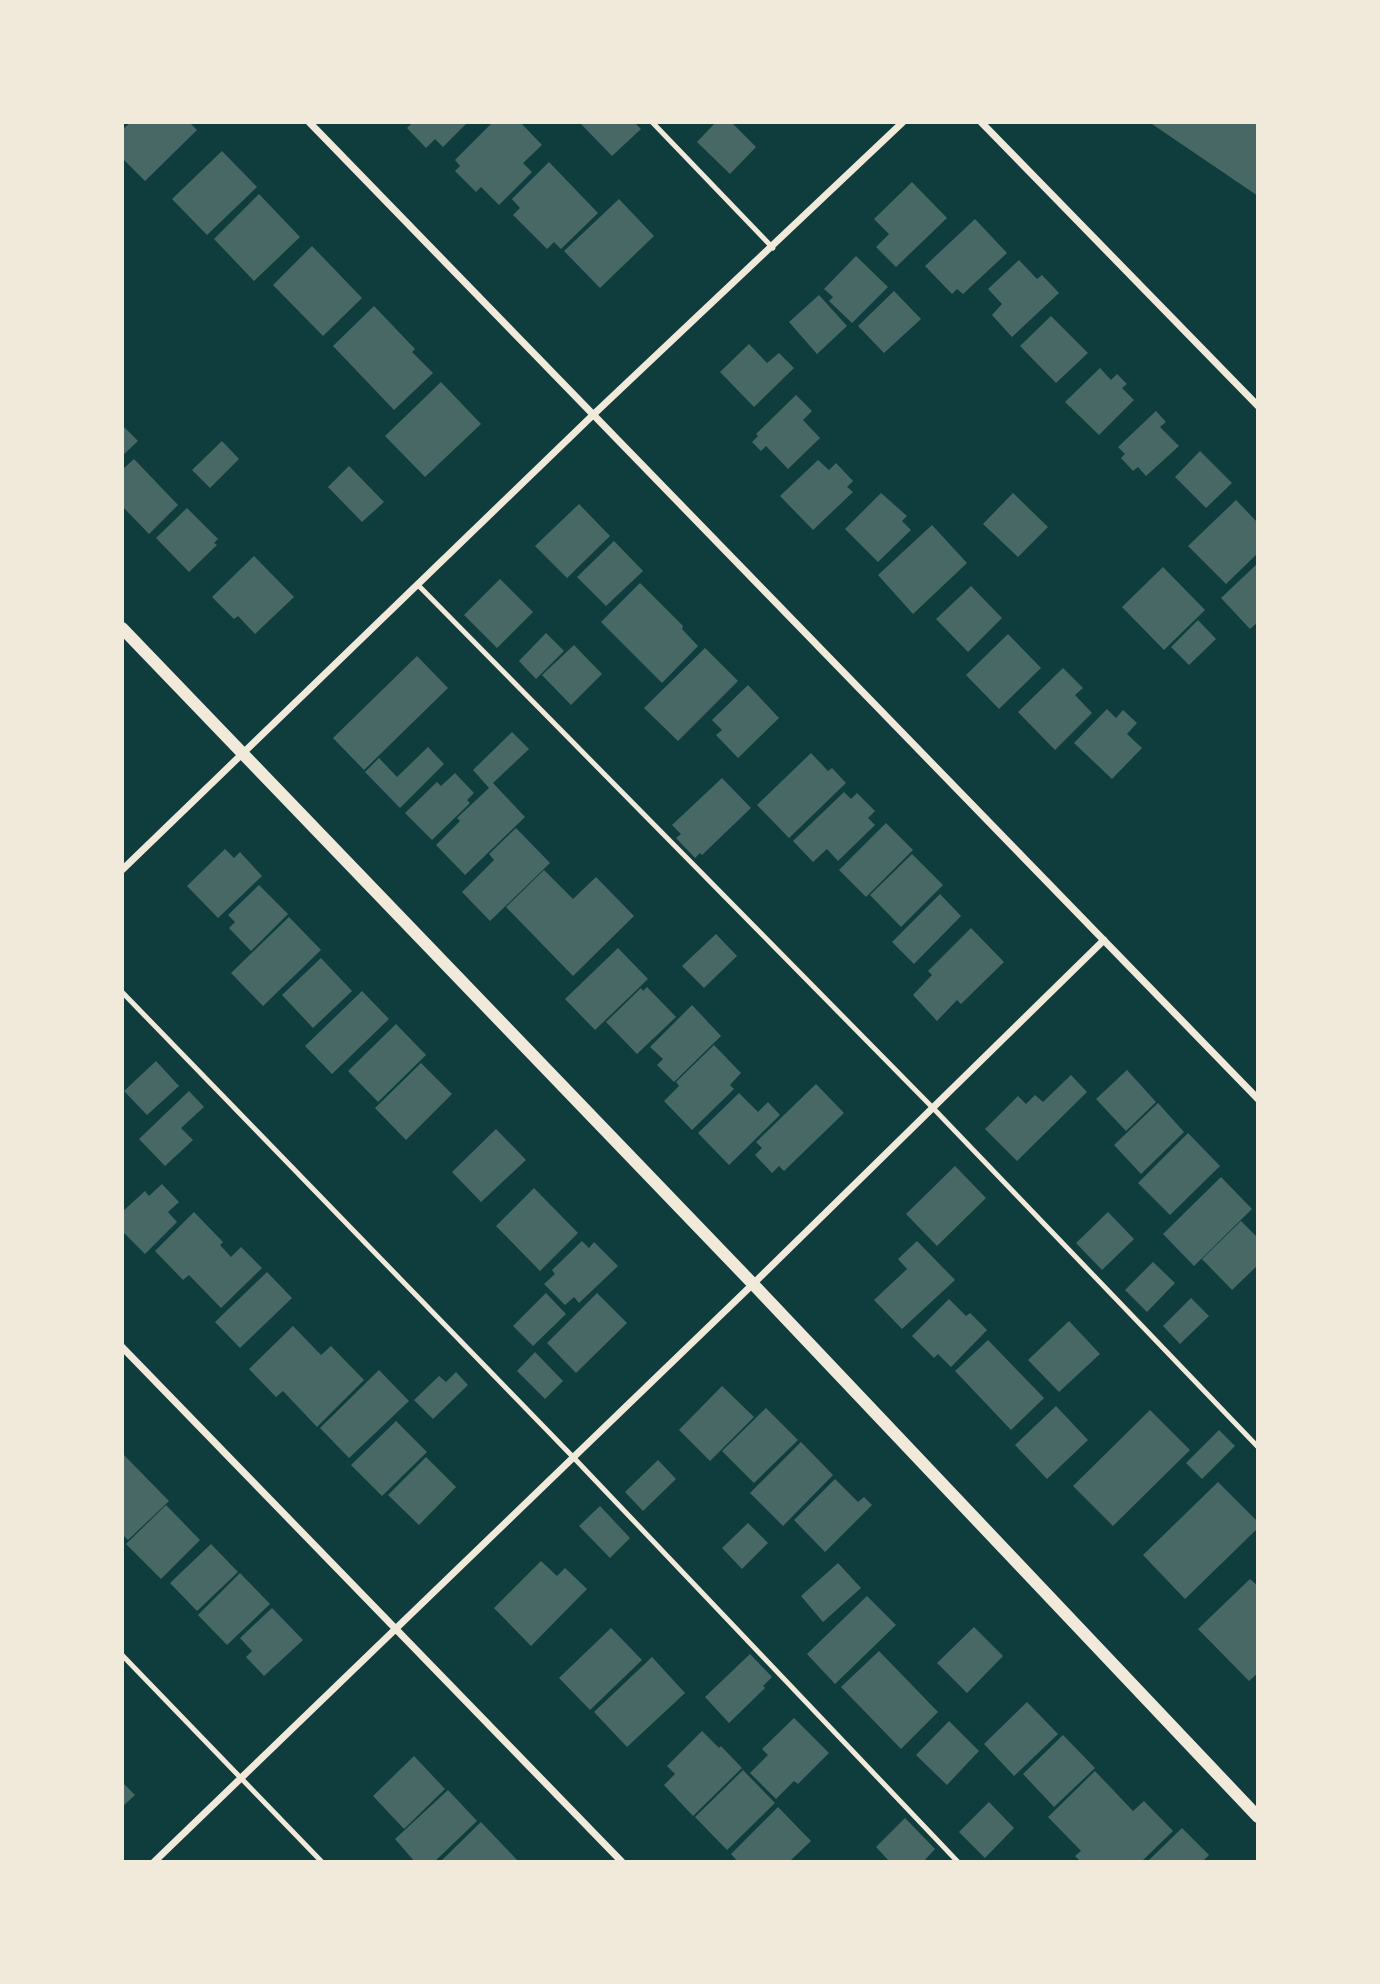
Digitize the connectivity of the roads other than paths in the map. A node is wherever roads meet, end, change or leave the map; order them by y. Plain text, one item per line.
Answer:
1 (309, 122) edge
2 (652, 122) edge
3 (904, 122) edge
4 (981, 122) edge
5 (773, 248) junction
6 (1258, 407) edge
7 (594, 414) junction
8 (418, 585) junction
9 (122, 628) edge
10 (243, 753) junction
11 (122, 870) edge
12 (1104, 940) junction
13 (122, 992) edge
14 (1258, 1099) edge
15 (933, 1108) junction
16 (753, 1284) junction
17 (122, 1347) edge
18 (1258, 1447) edge
19 (574, 1458) junction
20 (396, 1629) junction
21 (122, 1655) edge
22 (241, 1777) junction
23 (1258, 1817) edge
24 (154, 1861) edge
25 (322, 1861) edge
26 (622, 1861) edge
27 (958, 1861) edge

1 - 7 street
2 - 5 lane
3 - 5 street
4 - 6 street
5 - 7 street
7 - 8 street
7 - 12 street
8 - 10 street
8 - 15 lane
9 - 10 street
10 - 11 street
10 - 16 street
12 - 14 street
12 - 15 street
13 - 19 lane
15 - 16 street
15 - 18 lane
16 - 19 street
16 - 23 street
17 - 20 street
19 - 20 street
19 - 27 lane
20 - 22 street
20 - 26 street
21 - 22 lane
22 - 24 street
22 - 25 lane

